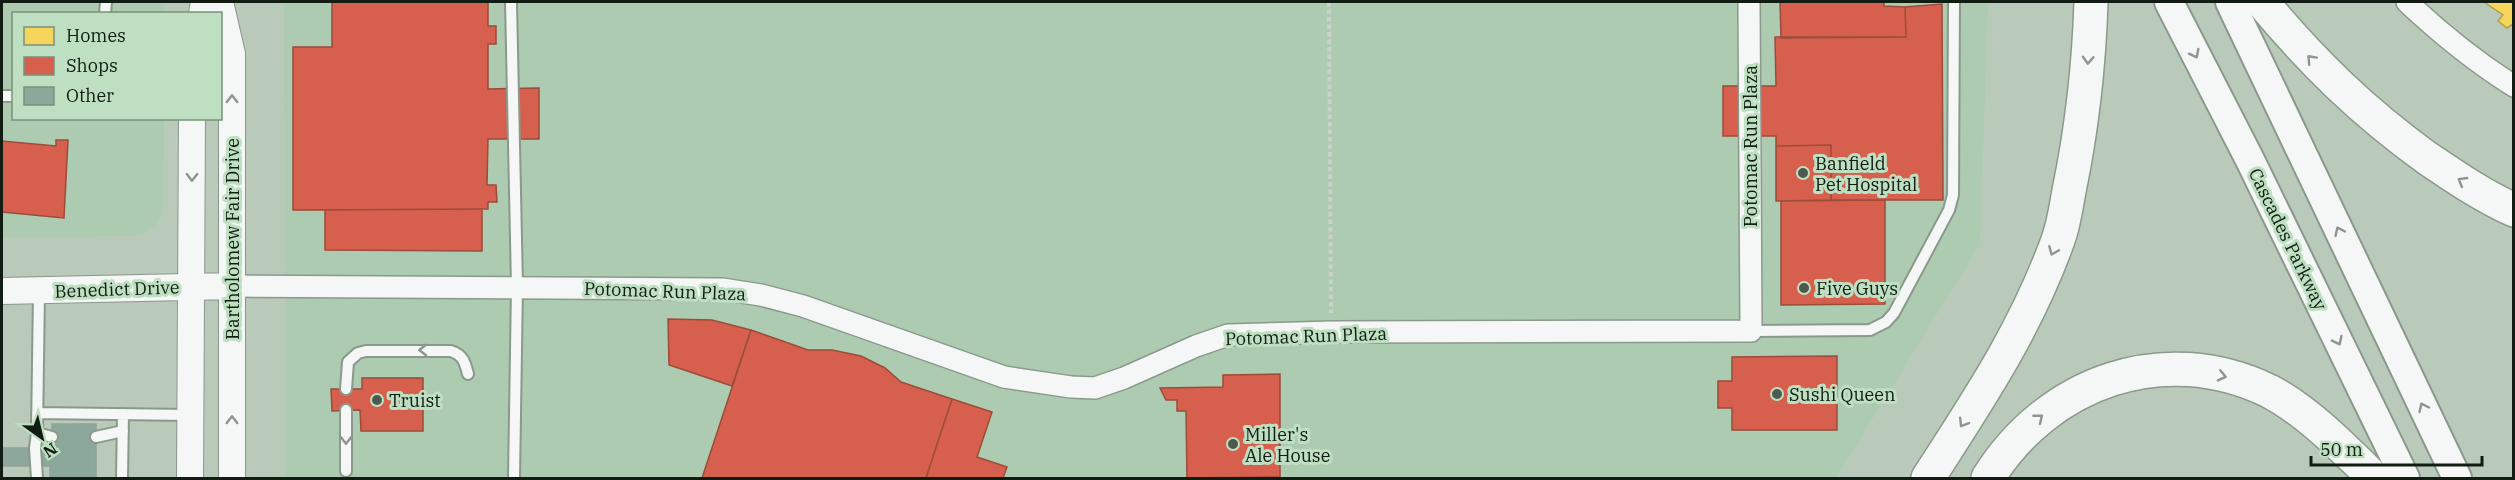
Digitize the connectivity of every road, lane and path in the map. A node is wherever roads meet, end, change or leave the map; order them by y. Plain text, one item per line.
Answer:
1 (220, 2) edge
2 (511, 2) edge
3 (1329, 2) edge
4 (1749, 2) edge
5 (1954, 2) edge
6 (2091, 2) edge
7 (2169, 2) edge
8 (2230, 2) edge
9 (2262, 2) edge
10 (2407, 2) edge
11 (2514, 86) edge
12 (192, 120) edge
13 (2514, 210) edge
14 (191, 286) junction
15 (233, 286) junction
16 (518, 286) junction
17 (2, 291) edge
18 (39, 291) junction
19 (1751, 331) junction
20 (1332, 332) junction
21 (468, 374) dead end
22 (346, 389) dead end
23 (346, 410) dead end
24 (37, 413) junction
25 (123, 414) junction
26 (189, 415) junction
27 (123, 431) junction
28 (37, 433) junction
29 (52, 437) dead end
30 (96, 437) dead end
31 (346, 471) dead end
32 (37, 478) edge
33 (122, 478) edge
34 (190, 478) edge
35 (232, 478) edge
36 (514, 478) edge
37 (1928, 478) edge
38 (1988, 478) edge
39 (2373, 478) edge
40 (2405, 478) edge
41 (2457, 478) edge

15 -> 1 street, Bartholomew Fair Drive
2 - 16 lane
3 - 20 path
4 - 19 street, Potomac Run Plaza
5 - 19 lane
6 -> 37 highway
7 -> 40 main road, Cascades Parkway
41 -> 8 main road
13 -> 9 highway
10 - 11 street
12 -> 14 street
14 - 15 street, Benedict Drive
14 - 18 street, Benedict Drive
14 - 26 street
15 - 16 street, Potomac Run Plaza
35 -> 15 street, Bartholomew Fair Drive
16 - 20 street, Potomac Run Plaza
16 - 36 lane
17 - 18 street, Benedict Drive
18 - 24 lane
19 - 20 street, Potomac Run Plaza
21 -> 22 lane
23 -> 31 lane
24 - 25 lane
24 - 28 lane
25 - 26 lane
25 - 27 lane
26 - 34 street
27 - 30 lane
27 - 33 lane
28 - 29 lane
28 - 32 lane
38 -> 39 highway

